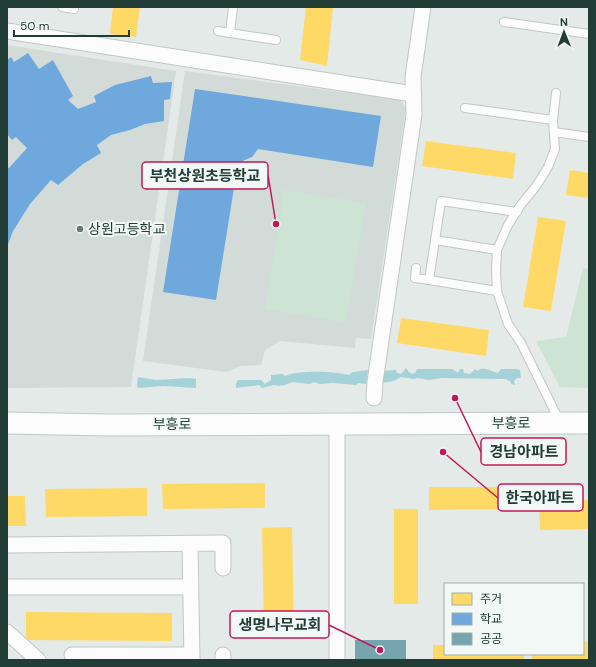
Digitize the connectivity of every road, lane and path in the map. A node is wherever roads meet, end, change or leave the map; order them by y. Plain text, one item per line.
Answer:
1 (62, 7) edge
2 (74, 7) edge
3 (233, 7) edge
4 (423, 7) edge
5 (504, 22) dead end
6 (7, 31) edge
7 (218, 31) dead end
8 (230, 33) junction
9 (589, 34) edge
10 (276, 40) dead end
11 (556, 93) dead end
12 (414, 94) junction
13 (465, 108) dead end
14 (553, 120) junction
15 (554, 132) junction
16 (589, 137) edge
17 (517, 212) junction
18 (435, 240) junction
19 (497, 250) junction
20 (416, 268) dead end
21 (429, 280) junction
22 (498, 291) junction
23 (374, 398) dead end
24 (7, 423) edge
25 (337, 423) junction
26 (561, 423) junction
27 (589, 423) edge
28 (190, 544) junction
29 (7, 545) edge
30 (223, 568) dead end
31 (7, 587) edge
32 (190, 587) junction
33 (7, 632) edge
34 (72, 656) dead end
35 (192, 658) edge
36 (38, 660) edge
37 (337, 660) edge

1 - 2 lane
3 - 8 lane
4 - 12 street
5 - 9 lane
6 - 12 street
7 - 8 lane
8 - 10 lane
11 - 14 lane
12 - 23 street
13 - 14 lane
14 - 15 lane
15 - 16 lane
15 - 17 lane
17 - 18 lane
17 - 19 lane
18 - 19 lane
18 - 21 lane
19 - 22 lane
20 - 21 lane
21 - 22 lane
22 - 26 lane
24 - 25 street, 부흥로
25 - 26 street, 부흥로
25 - 37 street
26 - 27 street, 부흥로
28 - 29 street
28 - 30 street
28 - 32 street
31 - 32 street
32 - 35 street
33 - 36 street
34 - 35 street

